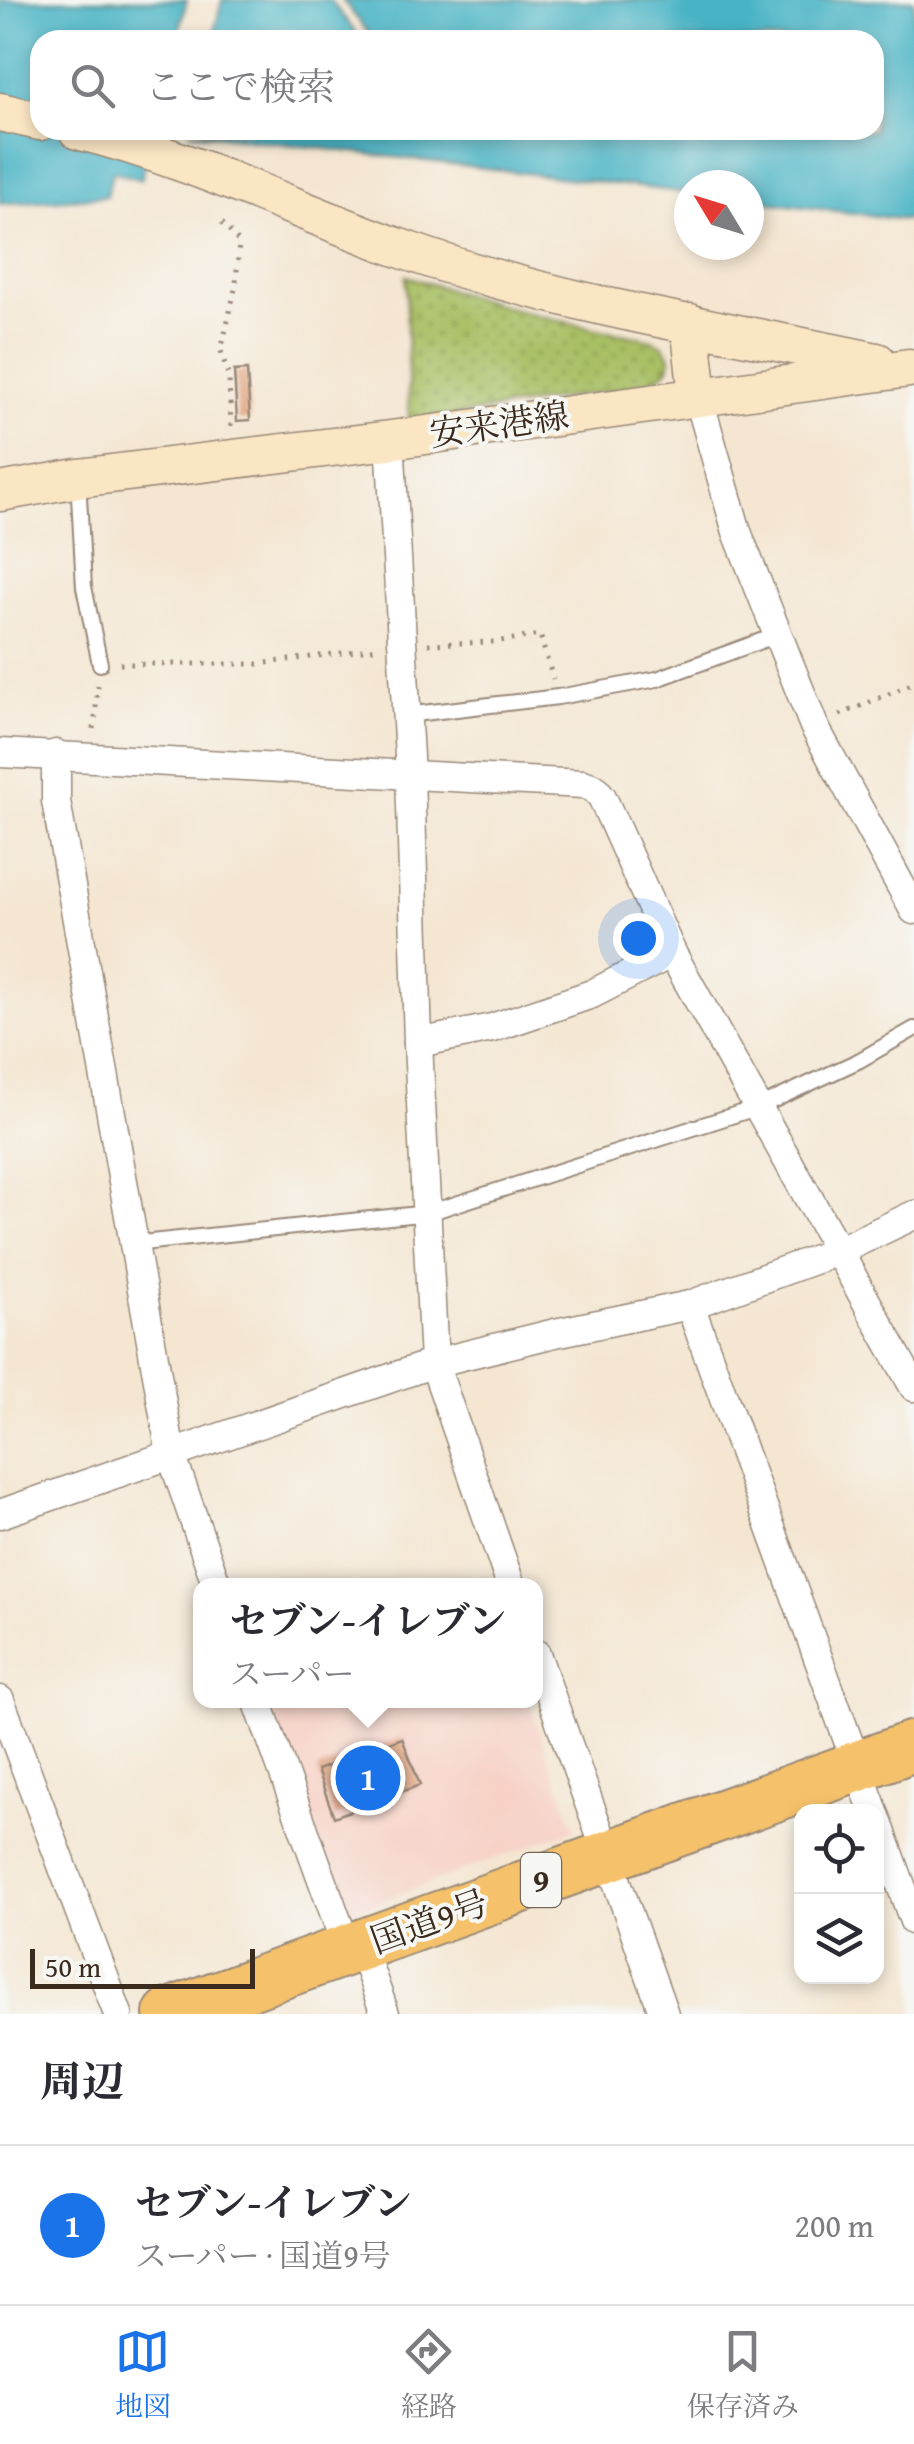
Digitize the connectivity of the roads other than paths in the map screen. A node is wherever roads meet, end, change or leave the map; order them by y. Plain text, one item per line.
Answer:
1 (0, 112) edge
2 (30, 119) edge
3 (111, 140) edge
4 (690, 323) junction
5 (911, 368) edge
6 (698, 396) junction
7 (390, 440) junction
8 (78, 478) junction
9 (0, 492) edge
10 (777, 635) junction
11 (100, 664) road end
12 (406, 716) junction
13 (0, 753) edge
14 (56, 754) junction
15 (410, 773) junction
16 (914, 910) edge
17 (672, 953) junction
18 (914, 1029) edge
19 (418, 1043) junction
20 (759, 1107) junction
21 (428, 1213) junction
22 (914, 1215) edge
23 (132, 1244) junction
24 (838, 1251) junction
25 (690, 1305) junction
26 (434, 1363) junction
27 (914, 1387) edge
28 (171, 1454) junction
29 (0, 1514) edge
30 (213, 1578) edge
31 (508, 1578) edge
32 (543, 1674) edge
33 (0, 1700) edge
34 (260, 1708) edge
35 (914, 1746) edge
36 (858, 1765) junction
37 (872, 1804) edge
38 (884, 1837) edge
39 (607, 1856) junction
40 (914, 1921) edge
41 (354, 1949) junction
42 (118, 2014) edge
43 (168, 2014) edge
44 (385, 2014) edge
45 (664, 2014) edge

1 - 2 main road
3 - 4 main road
4 - 5 main road
4 - 6 main road
5 - 6 main road, 安来港線
6 - 7 main road, 安来港線
6 - 10 street
7 - 8 main road, 安来港線
7 - 12 street
8 - 9 main road, 安来港線
8 - 11 lane
10 - 12 lane
10 - 16 street
12 - 15 street
13 - 14 street
14 - 15 street
14 - 23 street
15 - 17 street
15 - 19 street
17 - 19 street
17 - 20 street
18 - 20 lane
19 - 21 street
20 - 21 lane
20 - 24 street
21 - 23 lane
21 - 26 street
22 - 24 street
23 - 28 street
24 - 25 street
24 - 27 street
25 - 26 street
25 - 36 street
26 - 28 street
26 - 31 street
28 - 29 street
28 - 30 street
32 - 39 street
33 - 42 street
34 - 41 street
35 - 36 highway, 国道9号 / 9
36 - 37 street
36 - 39 highway, 国道9号 / 9
38 - 40 street
39 - 41 highway, 国道9号 / 9
39 - 45 street
41 - 43 highway, 国道9号 / 9
41 - 44 street

